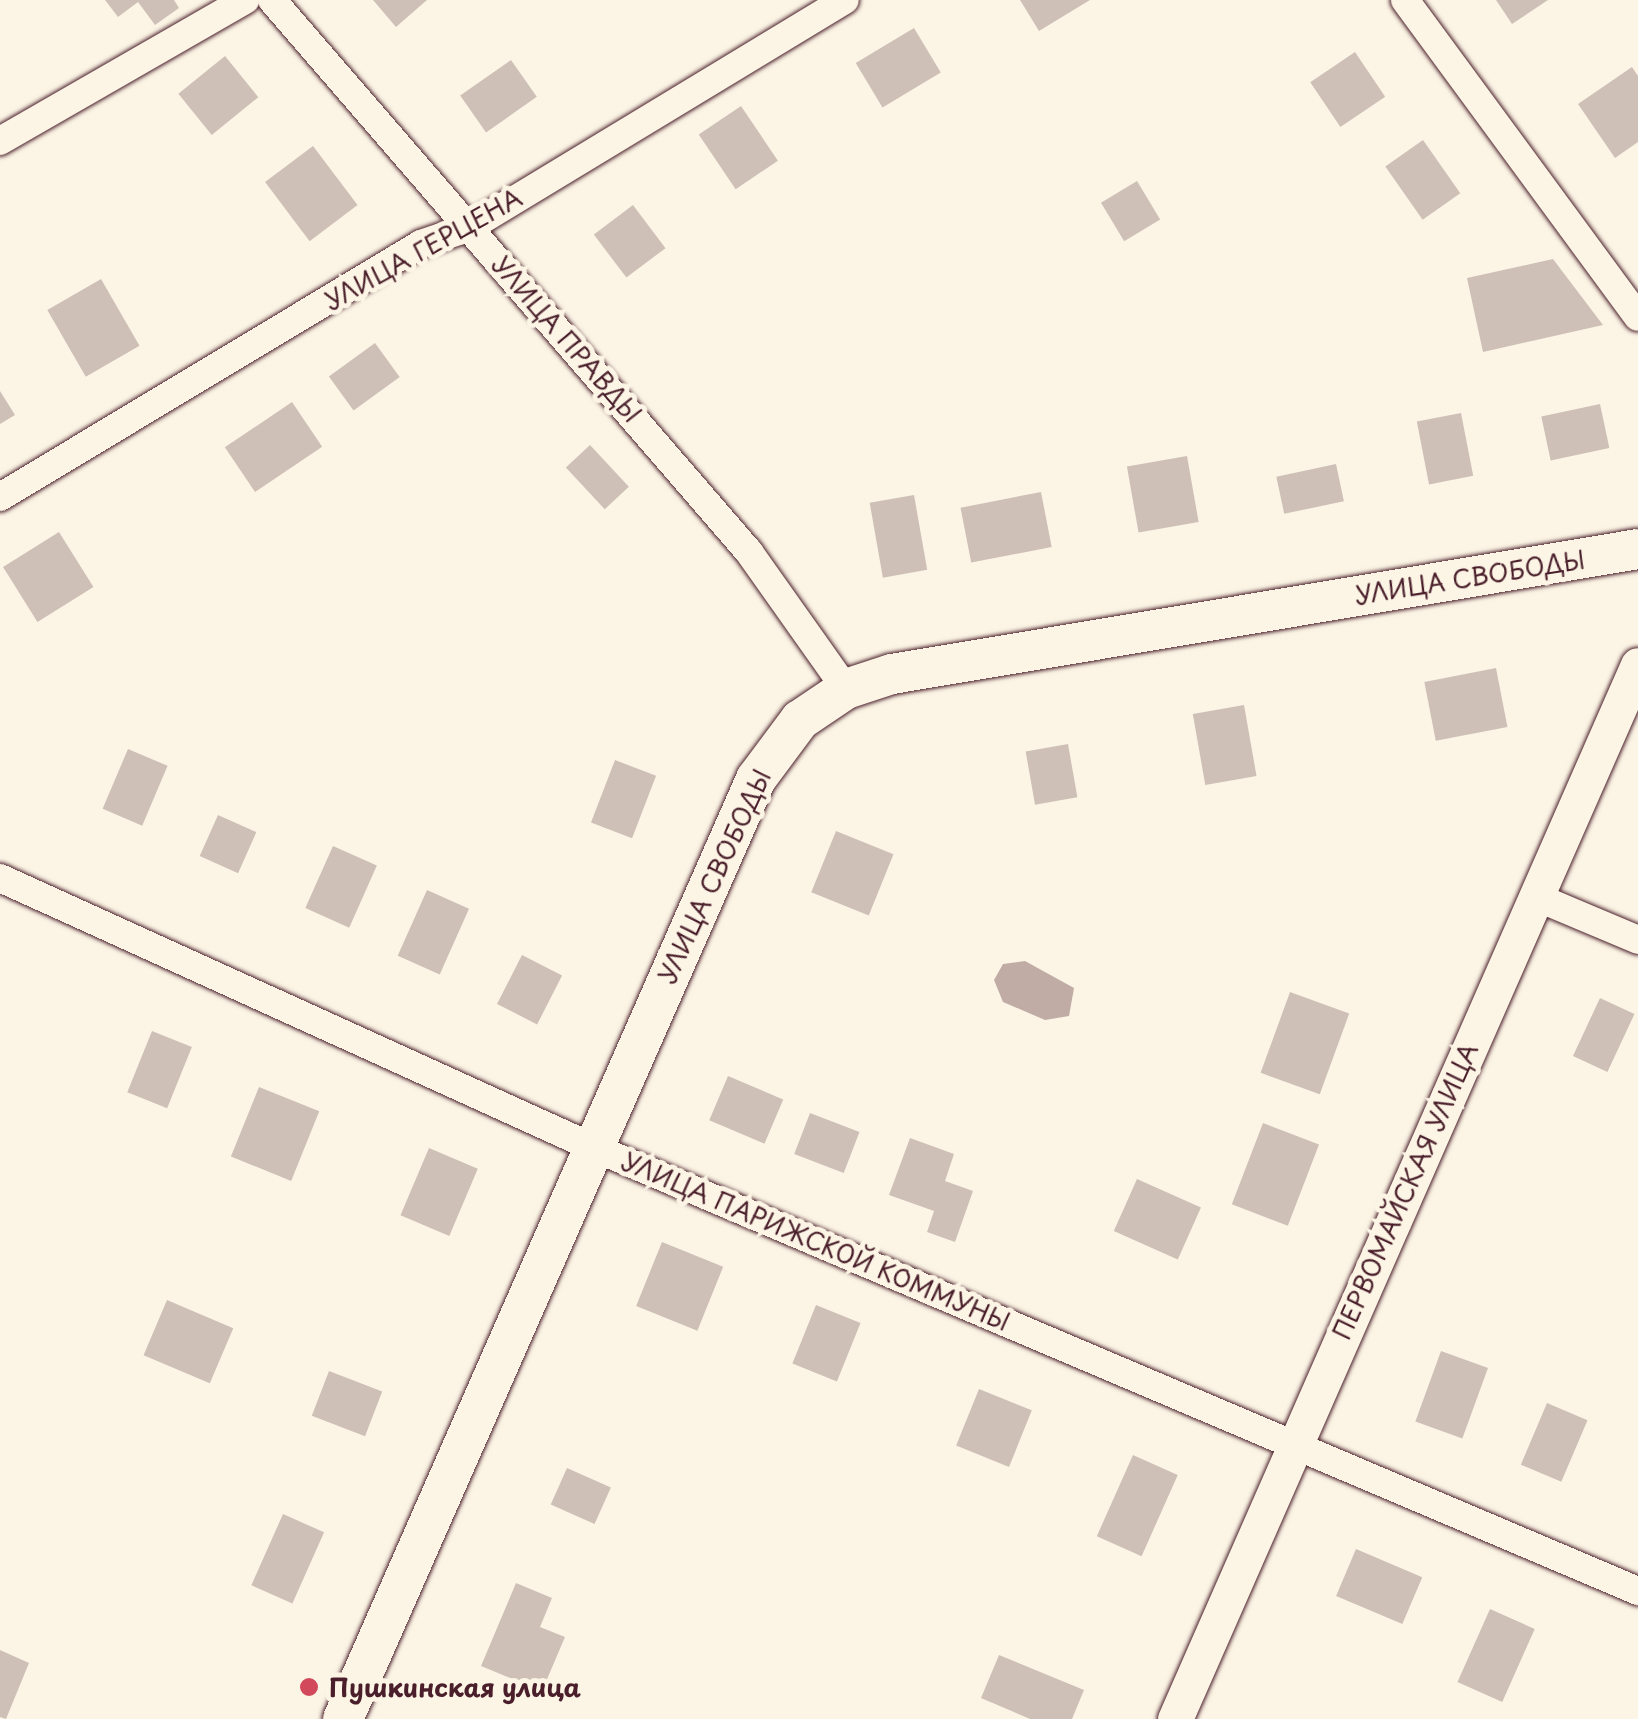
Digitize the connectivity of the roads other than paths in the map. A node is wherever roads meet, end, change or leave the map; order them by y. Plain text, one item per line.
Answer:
1 (245, 0) edge
2 (272, 0) edge
3 (845, 0) edge
4 (1405, 0) edge
5 (0, 141) edge
6 (470, 227) junction
7 (1638, 317) edge
8 (0, 497) edge
9 (1638, 550) edge
10 (1638, 665) edge
11 (846, 689) junction
12 (0, 878) edge
13 (1534, 896) junction
14 (1638, 940) edge
15 (590, 1146) junction
16 (1294, 1445) junction
17 (1638, 1591) edge
18 (343, 1719) edge
19 (1175, 1719) edge

1 - 5 street
2 - 6 street, УЛИЦА ПРАВДЫ
3 - 6 street, УЛИЦА ГЕРЦЕНА
4 - 7 street
6 - 8 street, УЛИЦА ГЕРЦЕНА
6 - 11 street, УЛИЦА ПРАВДЫ
9 - 11 main road, УЛИЦА СВОБОДЫ
10 - 13 street, ПЕРВОМАЙСКАЯ УЛИЦА
11 - 15 main road, УЛИЦА СВОБОДЫ
12 - 15 street, УЛИЦА ПАРИЖСКОЙ КОММУНЫ
13 - 14 street
13 - 16 street, ПЕРВОМАЙСКАЯ УЛИЦА
15 - 16 street, УЛИЦА ПАРИЖСКОЙ КОММУНЫ
15 - 18 main road, УЛИЦА СВОБОДЫ
16 - 17 street, УЛИЦА ПАРИЖСКОЙ КОММУНЫ
16 - 19 street, ПЕРВОМАЙСКАЯ УЛИЦА

